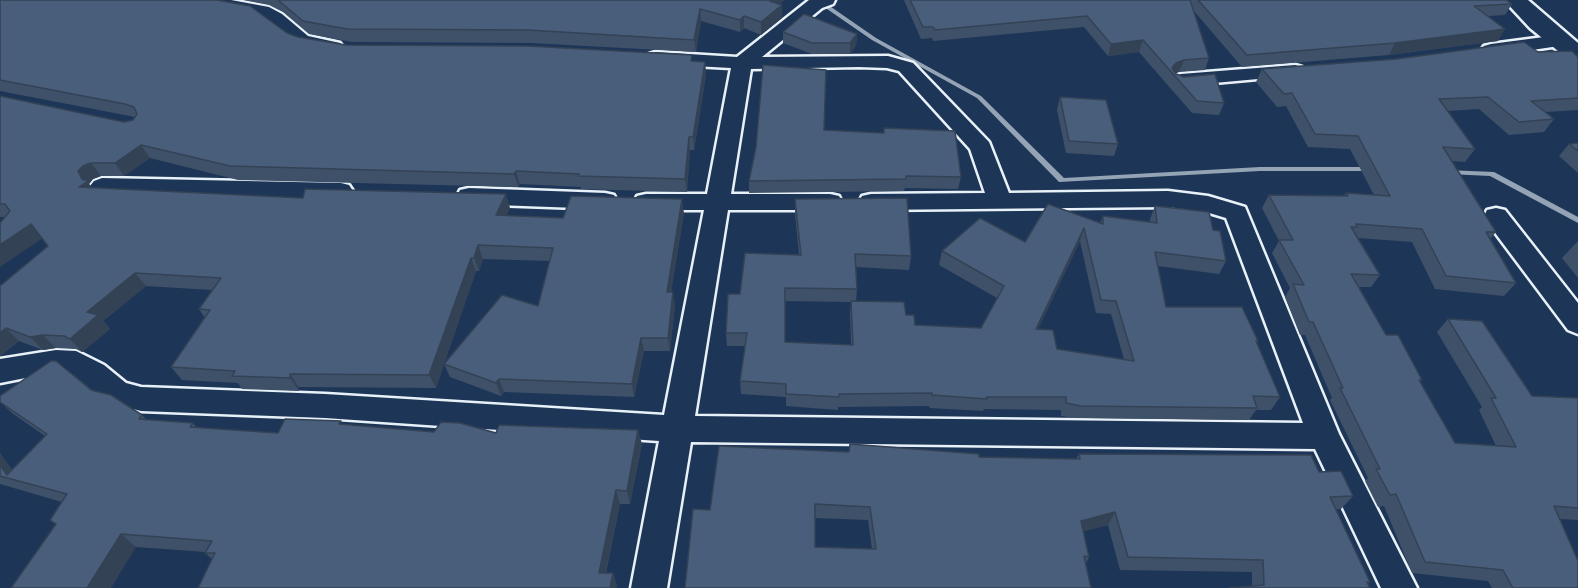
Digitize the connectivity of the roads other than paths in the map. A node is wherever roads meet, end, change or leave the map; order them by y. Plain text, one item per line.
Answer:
1 (200, 0) edge
2 (1515, 0) edge
3 (820, 2) edge
4 (1559, 41) junction
5 (352, 50) edge
6 (1468, 53) edge
7 (1578, 55) edge
8 (637, 57) edge
9 (742, 63) junction
10 (1319, 69) edge
11 (1180, 81) edge
12 (102, 186) edge
13 (358, 192) edge
14 (448, 195) edge
15 (999, 200) junction
16 (716, 203) junction
17 (1496, 216) dead end
18 (1578, 323) edge
19 (0, 371) edge
20 (676, 429) junction
21 (1324, 436) junction
22 (649, 588) edge
23 (1399, 588) edge

1 - 5 street
2 - 4 main road
3 - 9 street
4 - 6 street
4 - 7 main road
8 - 9 street
9 - 15 street
9 - 16 street
10 - 11 street
12 - 13 street
14 - 16 street
15 - 16 street
15 - 21 street
16 - 20 street
17 - 18 street
19 - 20 street
20 - 21 street
20 - 22 street
21 - 23 street

